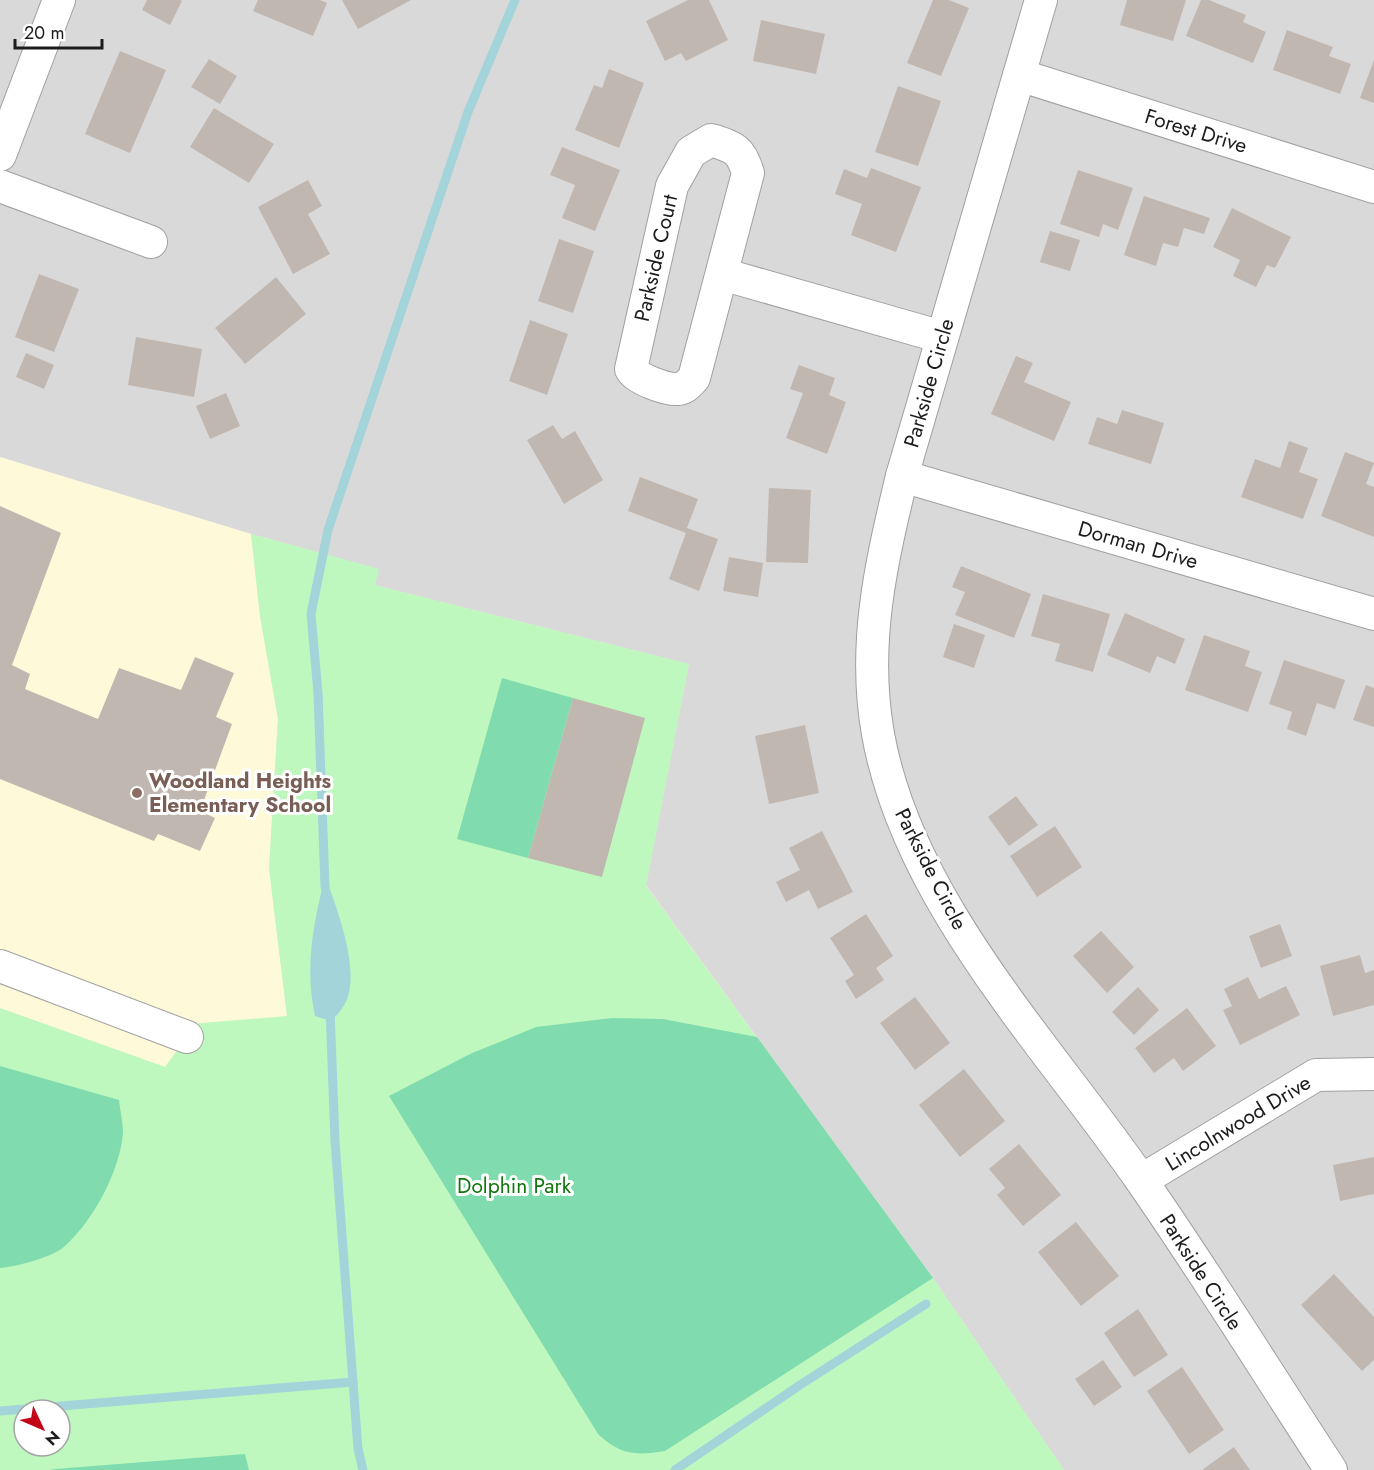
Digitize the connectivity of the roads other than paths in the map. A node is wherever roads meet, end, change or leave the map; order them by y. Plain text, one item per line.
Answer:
1 (59, 0) edge
2 (1041, 0) edge
3 (1019, 75) junction
4 (0, 155) edge
5 (0, 186) edge
6 (1374, 187) edge
7 (151, 242) dead end
8 (722, 274) junction
9 (942, 337) junction
10 (902, 476) junction
11 (1374, 614) edge
12 (0, 966) edge
13 (187, 1037) dead end
14 (1374, 1074) edge
15 (1142, 1180) junction
16 (1331, 1470) edge

1 - 4 street
2 - 3 street, Parkside Circle
3 - 6 street, Forest Drive
3 - 9 street, Parkside Circle
5 - 7 street
8 - 8 street, Parkside Court
8 - 9 street
9 - 10 street, Parkside Circle
10 - 11 street, Dorman Drive
10 - 15 street, Parkside Circle
12 - 13 street
14 - 15 street, Lincolnwood Drive
15 - 16 street, Parkside Circle

